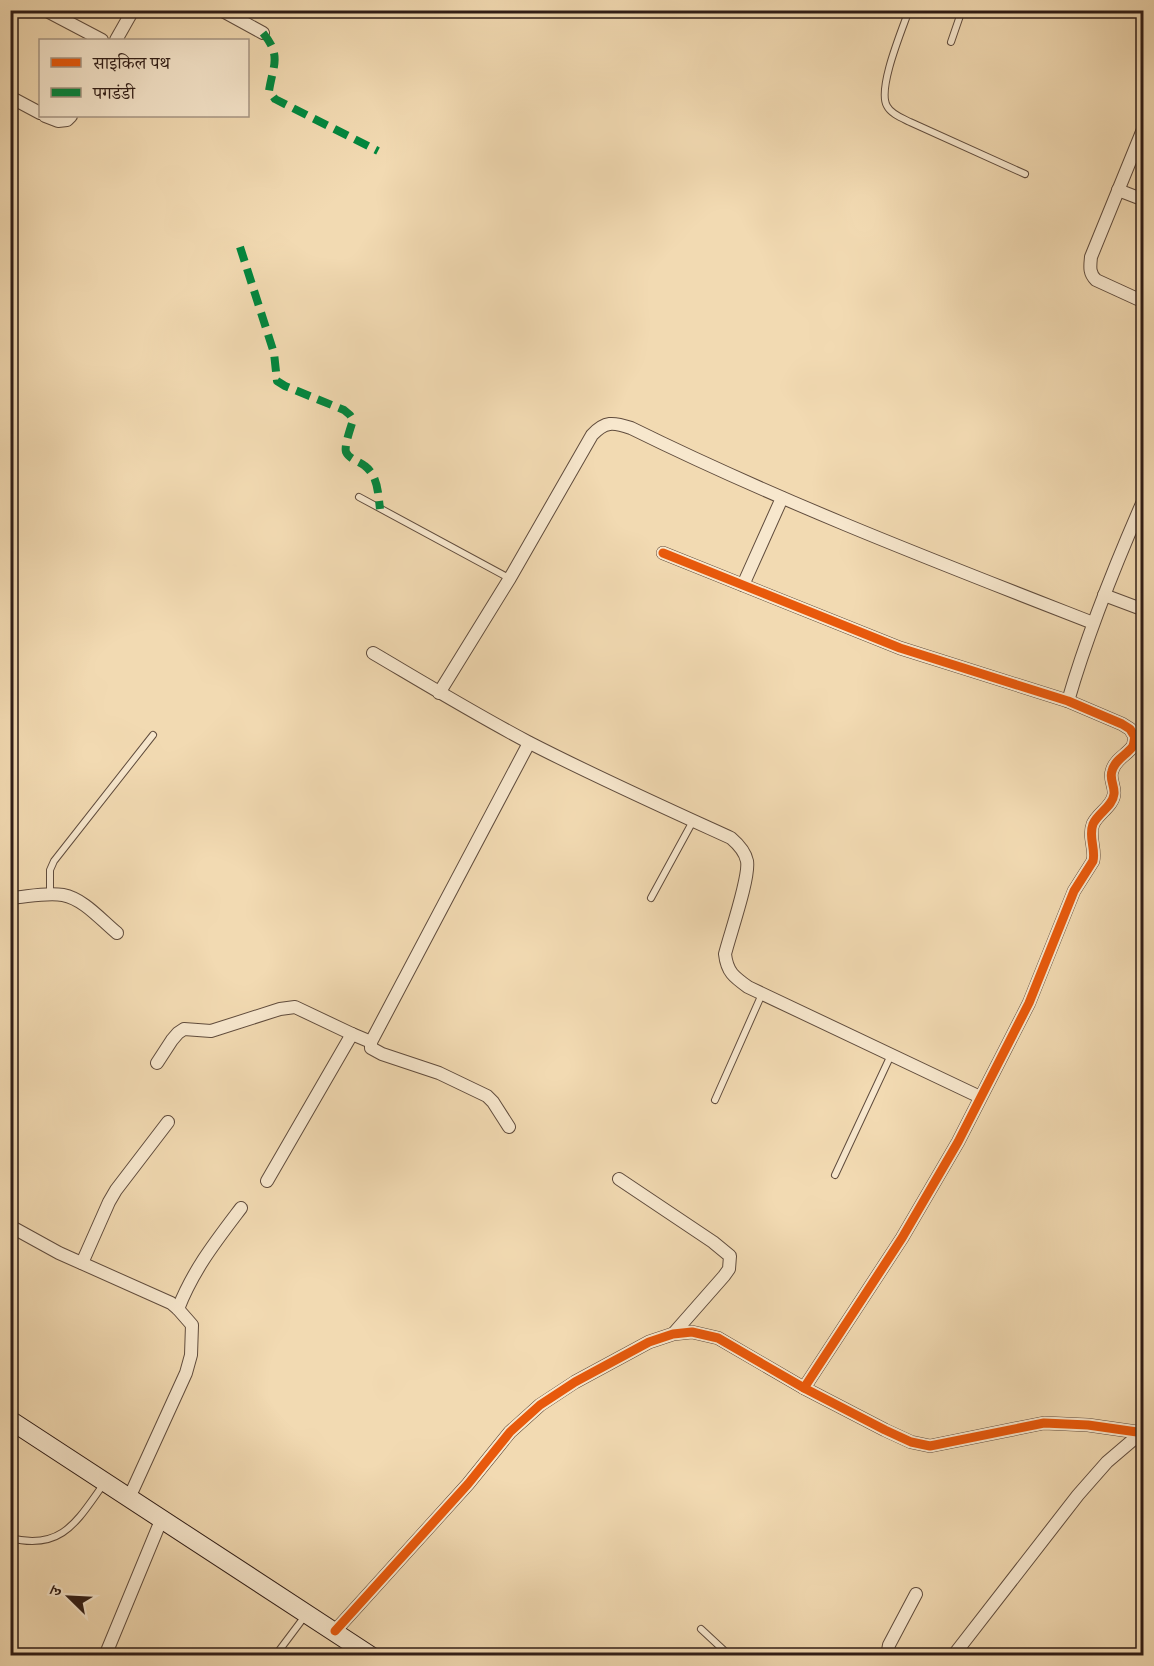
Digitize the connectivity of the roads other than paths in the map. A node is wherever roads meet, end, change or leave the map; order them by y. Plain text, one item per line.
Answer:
1 (45, 10) edge
2 (133, 10) edge
3 (221, 10) edge
4 (909, 10) edge
5 (962, 10) edge
6 (263, 33) dead end
7 (100, 39) edge
8 (117, 39) edge
9 (951, 42) dead end
10 (10, 97) edge
11 (39, 112) edge
12 (48, 117) edge
13 (70, 117) edge
14 (1143, 127) edge
15 (1025, 174) dead end
16 (1118, 190) junction
17 (1143, 200) edge
18 (1143, 302) edge
19 (359, 497) dead end
20 (782, 498) junction
21 (1142, 505) edge
22 (663, 553) dead end
23 (510, 578) junction
24 (743, 585) junction
25 (1104, 595) junction
26 (1143, 610) edge
27 (1094, 623) junction
28 (373, 653) dead end
29 (440, 693) junction
30 (1068, 701) junction
31 (153, 735) dead end
32 (529, 742) junction
33 (693, 821) junction
34 (50, 895) junction
35 (651, 897) dead end
36 (10, 898) edge
37 (117, 933) dead end
38 (762, 993) junction
39 (352, 1034) junction
40 (371, 1042) junction
41 (891, 1054) junction
42 (157, 1063) dead end
43 (980, 1097) junction
44 (715, 1100) dead end
45 (168, 1122) dead end
46 (508, 1127) dead end
47 (835, 1175) dead end
48 (619, 1179) dead end
49 (267, 1181) dead end
50 (241, 1208) dead end
51 (10, 1226) edge
52 (82, 1263) junction
53 (178, 1309) junction
54 (673, 1334) junction
55 (804, 1388) junction
56 (10, 1420) edge
57 (1142, 1433) edge
58 (106, 1482) junction
59 (129, 1497) junction
60 (162, 1518) junction
61 (10, 1538) edge
62 (916, 1594) dead end
63 (308, 1613) junction
64 (701, 1629) dead end
65 (335, 1631) junction
66 (105, 1656) edge
67 (274, 1656) edge
68 (371, 1656) edge
69 (730, 1656) edge
70 (887, 1656) edge
71 (953, 1656) edge

1 - 7 street
2 - 8 street
3 - 6 street
4 - 15 lane
5 - 9 lane
10 - 11 street
12 - 13 street
14 - 16 street
16 - 17 street
16 - 18 street
19 - 23 lane
20 - 23 street
20 - 24 street
20 - 27 street
21 - 25 street
22 - 24 street
23 - 29 street
24 - 30 street
25 - 26 street
25 - 27 street
27 - 30 street
28 - 29 street
29 - 32 street
30 - 43 street
31 - 34 lane
32 - 33 street
32 - 40 street
33 - 35 lane
33 - 38 street
34 - 36 street
34 - 37 street
38 - 41 street
38 - 44 lane
39 - 40 street
39 - 42 street
39 - 49 street
40 - 46 street
41 - 43 street
41 - 47 lane
43 - 55 street
45 - 52 street
48 - 54 street
50 - 53 street
51 - 52 street
52 - 53 street
53 - 59 street
54 - 55 street
54 - 65 street
55 - 57 street
56 - 58 street
57 - 71 street
58 - 59 street
58 - 61 lane
59 - 60 street
60 - 63 street
60 - 66 street
62 - 70 street
63 - 65 street
63 - 67 lane
64 - 69 lane
65 - 68 street

